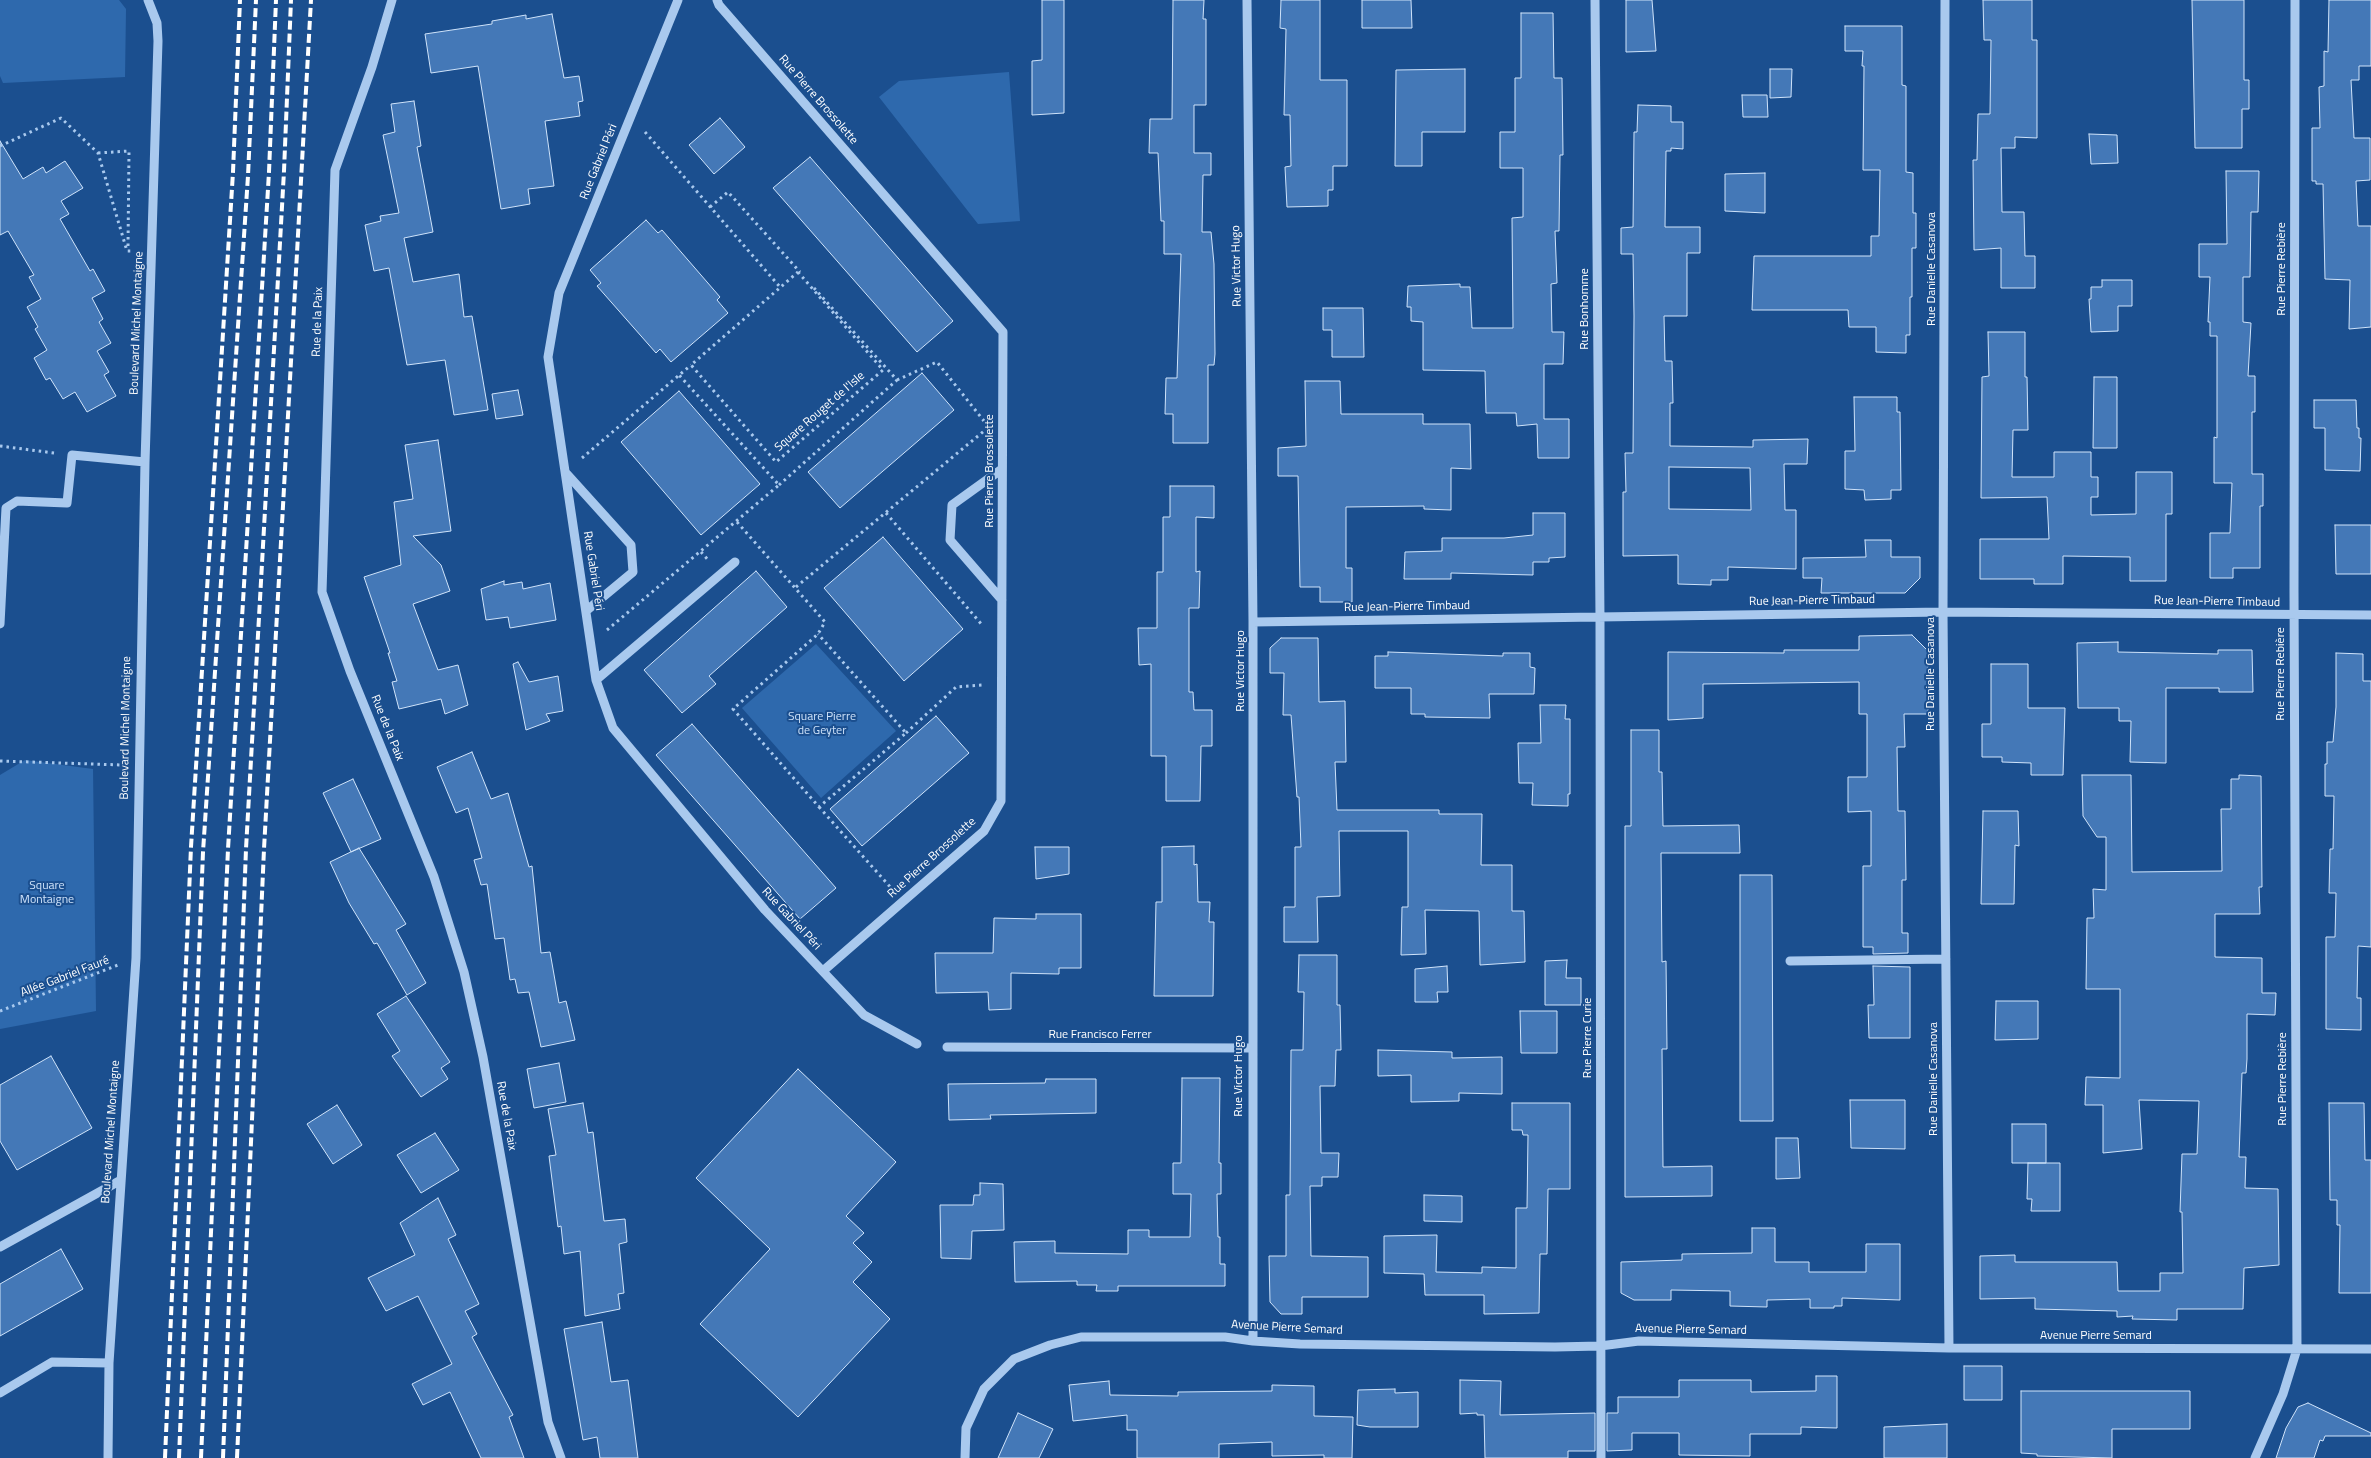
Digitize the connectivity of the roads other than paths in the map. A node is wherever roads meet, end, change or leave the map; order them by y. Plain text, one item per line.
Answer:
1 (149, 0) edge
2 (392, 0) edge
3 (678, 0) edge
4 (717, 0) edge
5 (1248, 0) edge
6 (1595, 0) edge
7 (1945, 0) edge
8 (2294, 0) edge
9 (145, 462) junction
10 (1002, 469) junction
11 (565, 473) junction
12 (735, 562) dead end
13 (1002, 600) junction
14 (586, 611) junction
15 (1943, 612) junction
16 (2371, 615) edge
17 (2294, 616) junction
18 (1600, 618) junction
19 (1253, 622) junction
20 (0, 624) edge
21 (596, 680) junction
22 (1946, 959) junction
23 (1790, 961) dead end
24 (823, 971) junction
25 (917, 1044) dead end
26 (947, 1047) dead end
27 (1252, 1048) junction
28 (121, 1180) junction
29 (0, 1247) edge
30 (1253, 1341) junction
31 (1600, 1346) junction
32 (1949, 1348) junction
33 (2297, 1349) junction
34 (2371, 1349) edge
35 (109, 1363) junction
36 (0, 1394) edge
37 (108, 1458) edge
38 (561, 1458) edge
39 (965, 1458) edge
40 (1601, 1458) edge
41 (2255, 1458) edge

1 - 9 street, Boulevard Michel Montaigne
2 - 38 street, Rue de la Paix
3 - 11 street, Rue Gabriel Péri
4 - 10 street, Rue Pierre Brossolette
5 - 19 street, Rue Victor Hugo
6 - 18 street, Rue Bonhomme
7 - 15 street, Rue Danielle Casanova
8 - 17 street, Rue Pierre Rebière
9 - 20 street
9 - 28 street, Boulevard Michel Montaigne
10 - 13 street, Rue Pierre Brossolette
10 - 13 street
11 - 14 street, Rue Gabriel Péri
11 - 14 street
12 - 21 street
13 - 24 street, Rue Pierre Brossolette
14 - 21 street, Rue Gabriel Péri
15 - 17 street, Rue Jean-Pierre Timbaud
15 - 18 street, Rue Jean-Pierre Timbaud
15 - 22 street, Rue Danielle Casanova
16 - 17 street, Rue Jean-Pierre Timbaud
17 - 33 street, Rue Pierre Rebière
18 - 19 street, Rue Jean-Pierre Timbaud
18 - 31 street, Rue Pierre Curie
19 - 27 street, Rue Victor Hugo
21 - 24 street, Rue Gabriel Péri
22 - 23 street
22 - 32 street, Rue Danielle Casanova
24 - 25 street, Rue Gabriel Péri
26 - 27 street, Rue Francisco Ferrer
27 - 30 street, Rue Victor Hugo
28 - 29 street
28 - 35 street, Boulevard Michel Montaigne
30 - 31 street, Avenue Pierre Semard
30 - 39 street, Avenue Pierre Semard
31 - 32 street, Avenue Pierre Semard
31 - 40 street, Rue Pierre Curie
32 - 33 street, Avenue Pierre Semard
33 - 34 street, Avenue Pierre Semard
33 - 41 street, Rue Pierre Rebière
35 - 36 street
35 - 37 street, Boulevard Michel Montaigne

